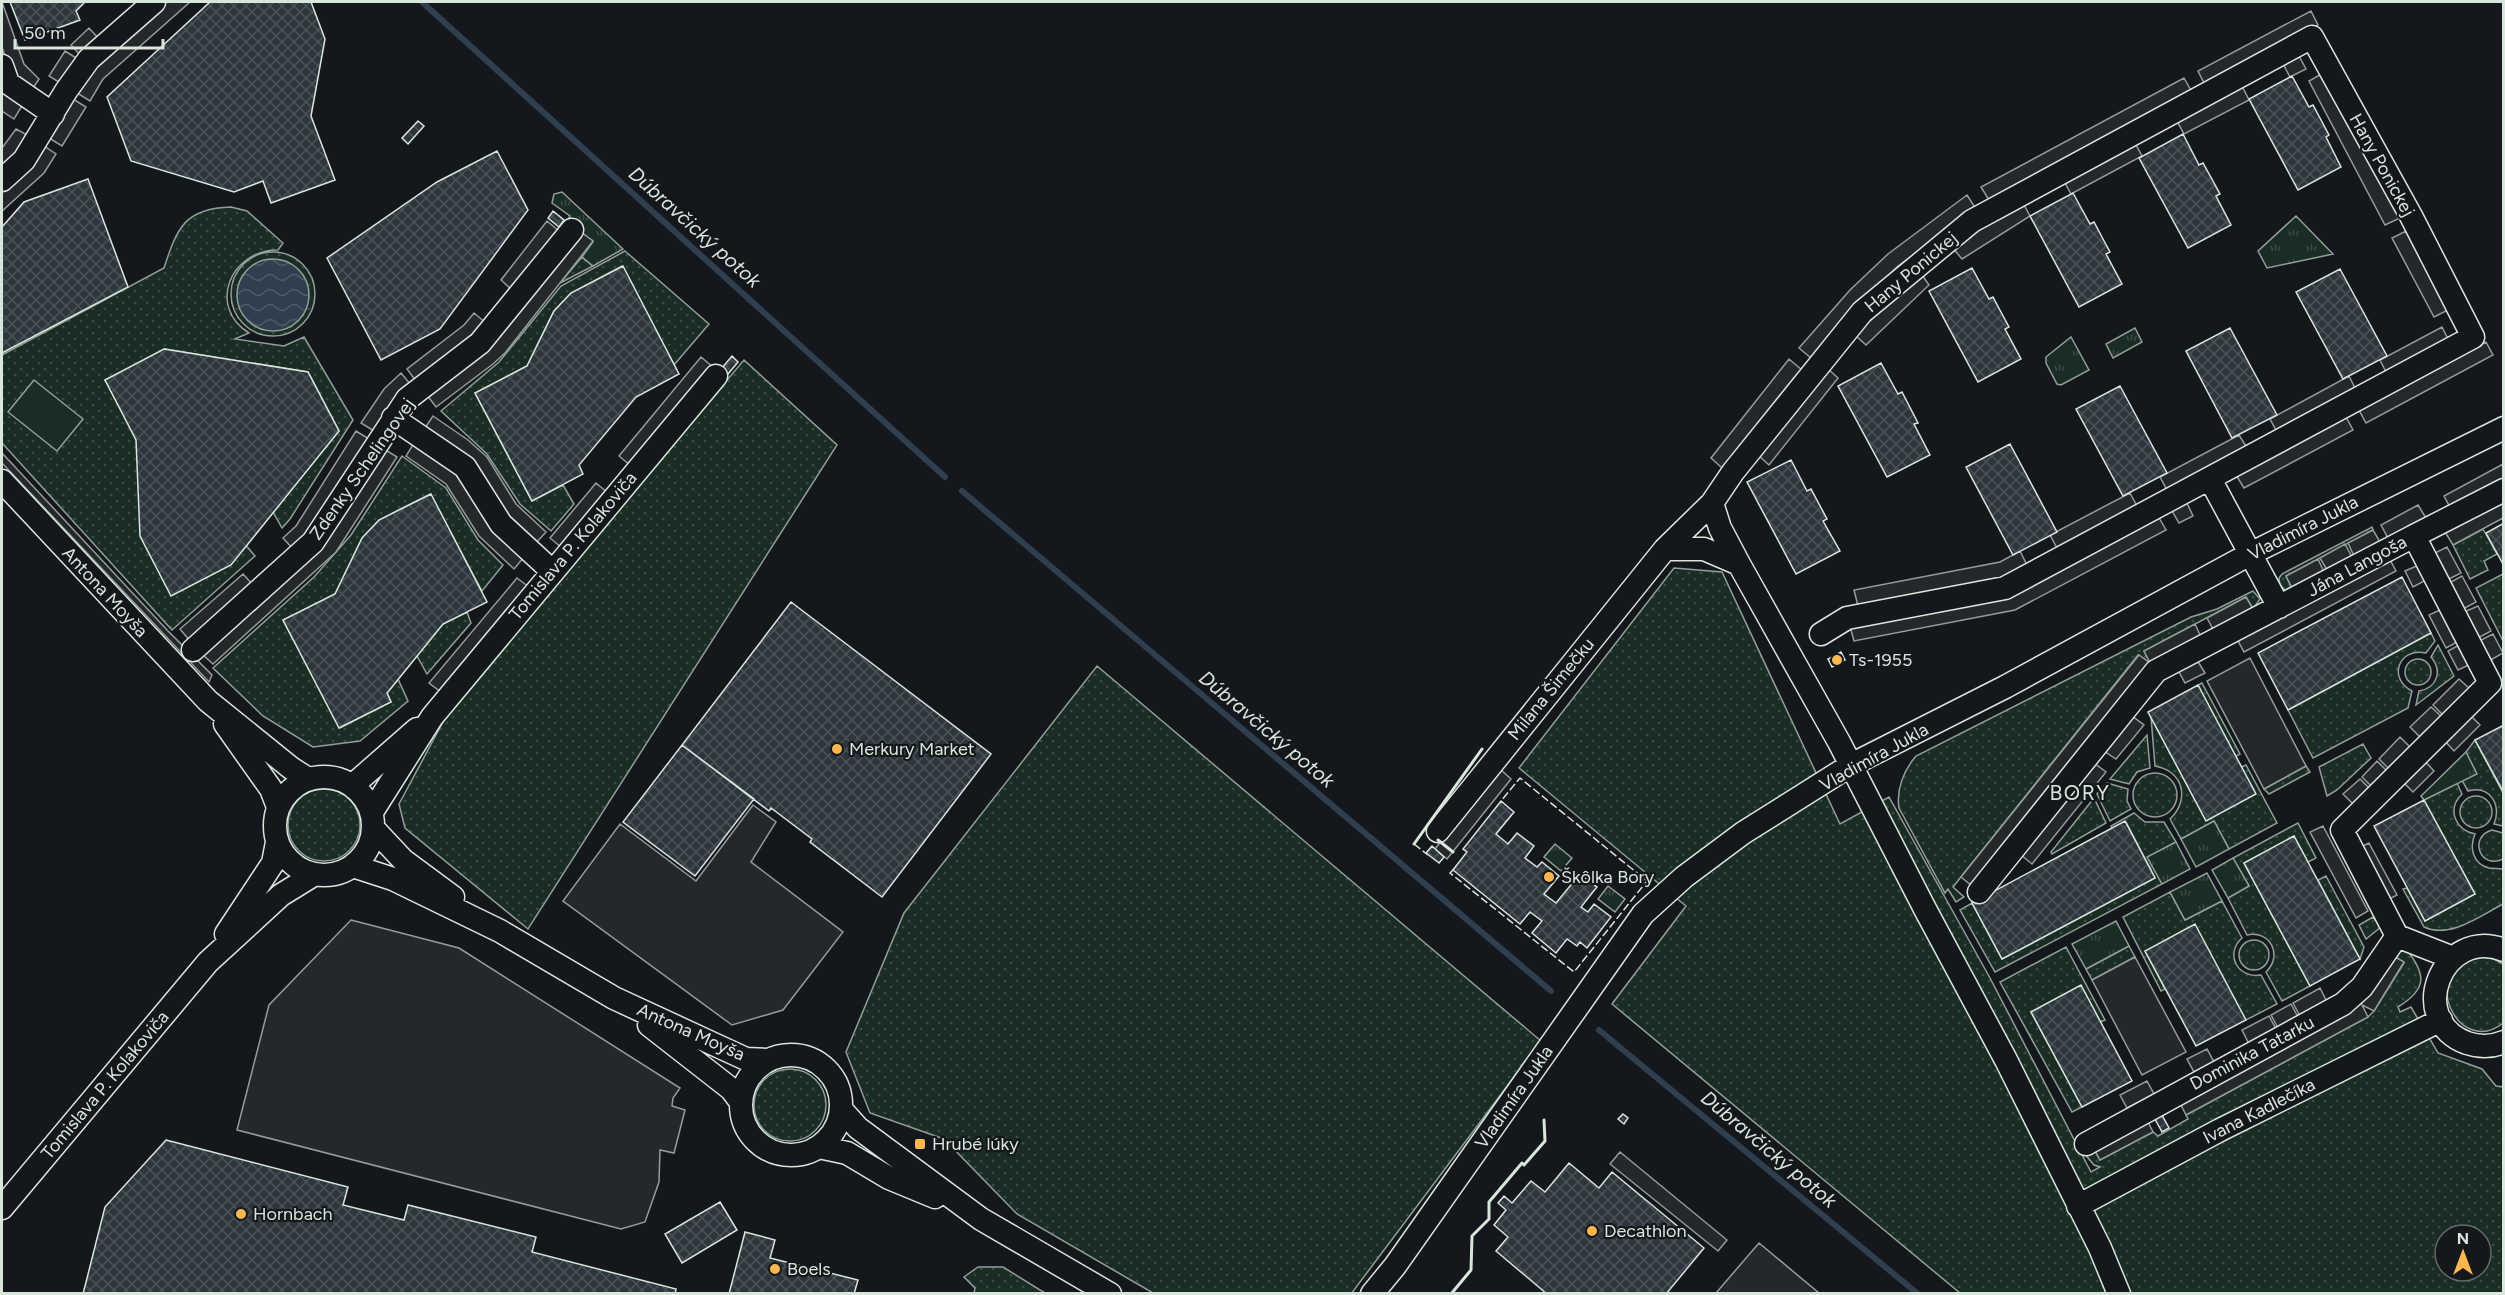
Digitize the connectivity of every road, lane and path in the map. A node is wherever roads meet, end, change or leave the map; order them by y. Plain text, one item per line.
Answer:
1 (154, 2) edge
2 (2, 66) edge
3 (53, 114) junction
4 (2, 180) edge
5 (572, 230) dead end
6 (716, 376) dead end
7 (393, 418) junction
8 (2504, 428) edge
9 (2210, 479) junction
10 (2, 481) edge
11 (2504, 490) edge
12 (1712, 503) junction
13 (2414, 536) junction
14 (1665, 549) junction
15 (2250, 554) junction
16 (1739, 564) junction
17 (552, 571) junction
18 (2279, 607) junction
19 (1821, 634) dead end
20 (193, 650) dead end
21 (2497, 680) edge
22 (208, 701) junction
23 (432, 717) junction
24 (1851, 765) junction
25 (308, 779) junction
26 (353, 785) junction
27 (278, 807) junction
28 (372, 820) junction
29 (1438, 831) dead end
30 (277, 842) junction
31 (353, 866) junction
32 (315, 874) junction
33 (1979, 892) dead end
34 (500, 931) junction
35 (2397, 936) junction
36 (2504, 950) edge
37 (2453, 958) junction
38 (208, 962) junction
39 (614, 998) junction
40 (2441, 1020) junction
41 (2504, 1042) edge
42 (769, 1060) junction
43 (740, 1101) junction
44 (841, 1109) junction
45 (2085, 1144) dead end
46 (819, 1147) junction
47 (2078, 1206) junction
48 (2, 1208) edge
49 (969, 1211) junction
50 (1395, 1266) junction
51 (1106, 1292) edge
52 (1372, 1293) edge
53 (1382, 1293) edge
54 (2119, 1293) edge

1 - 3 street
2 - 3 street
3 - 4 street
5 - 7 street, Zdenky Schelingovej
6 - 17 street, Tomislava P. Kolakoviča
7 - 17 street
7 - 20 street, Zdenky Schelingovej
8 - 15 street, Vladimíra Jukla
9 - 12 street, Hany Ponickej
9 - 15 street
9 - 19 street, Hany Ponickej
10 - 22 street, Antona Moyša
11 - 13 street
12 - 14 street, Milana Šimečku
12 - 16 street
13 - 18 street, Jána Langoša
13 - 21 street, Jána Langoša
14 - 16 street
14 - 29 street, Milana Šimečku
15 - 18 street
15 - 24 street, Vladimíra Jukla
16 - 24 street
17 - 23 street, Tomislava P. Kolakoviča
18 - 33 street, Jána Langoša
21 - 35 street, Jána Langoša
22 - 25 street, Antona Moyša
22 - 27 street, Antona Moyša
23 - 26 street, Tomislava P. Kolakoviča
23 - 28 street, Tomislava P. Kolakoviča
24 - 47 street
24 - 50 street, Vladimíra Jukla
25 - 26 street
25 - 27 street
26 - 28 street
27 - 30 street
28 - 31 street
28 - 34 street, Antona Moyša
30 - 32 street
30 - 38 street, Tomislava P. Kolakoviča
31 - 32 street
31 - 34 street, Antona Moyša
32 - 38 street, Tomislava P. Kolakoviča
34 - 39 street, Antona Moyša
35 - 37 street
35 - 45 street, Dominika Tatarku
36 - 37 street
37 - 40 street
38 - 48 street, Tomislava P. Kolakoviča
39 - 42 street, Antona Moyša
39 - 43 street, Antona Moyša
40 - 41 street
40 - 47 street, Ivana Kadlečíka
42 - 43 street
42 - 44 street
43 - 46 street
44 - 46 street
44 - 49 street
46 - 49 street
47 - 54 street
49 - 51 street
50 - 52 street, Vladimíra Jukla
50 - 53 street, Vladimíra Jukla

